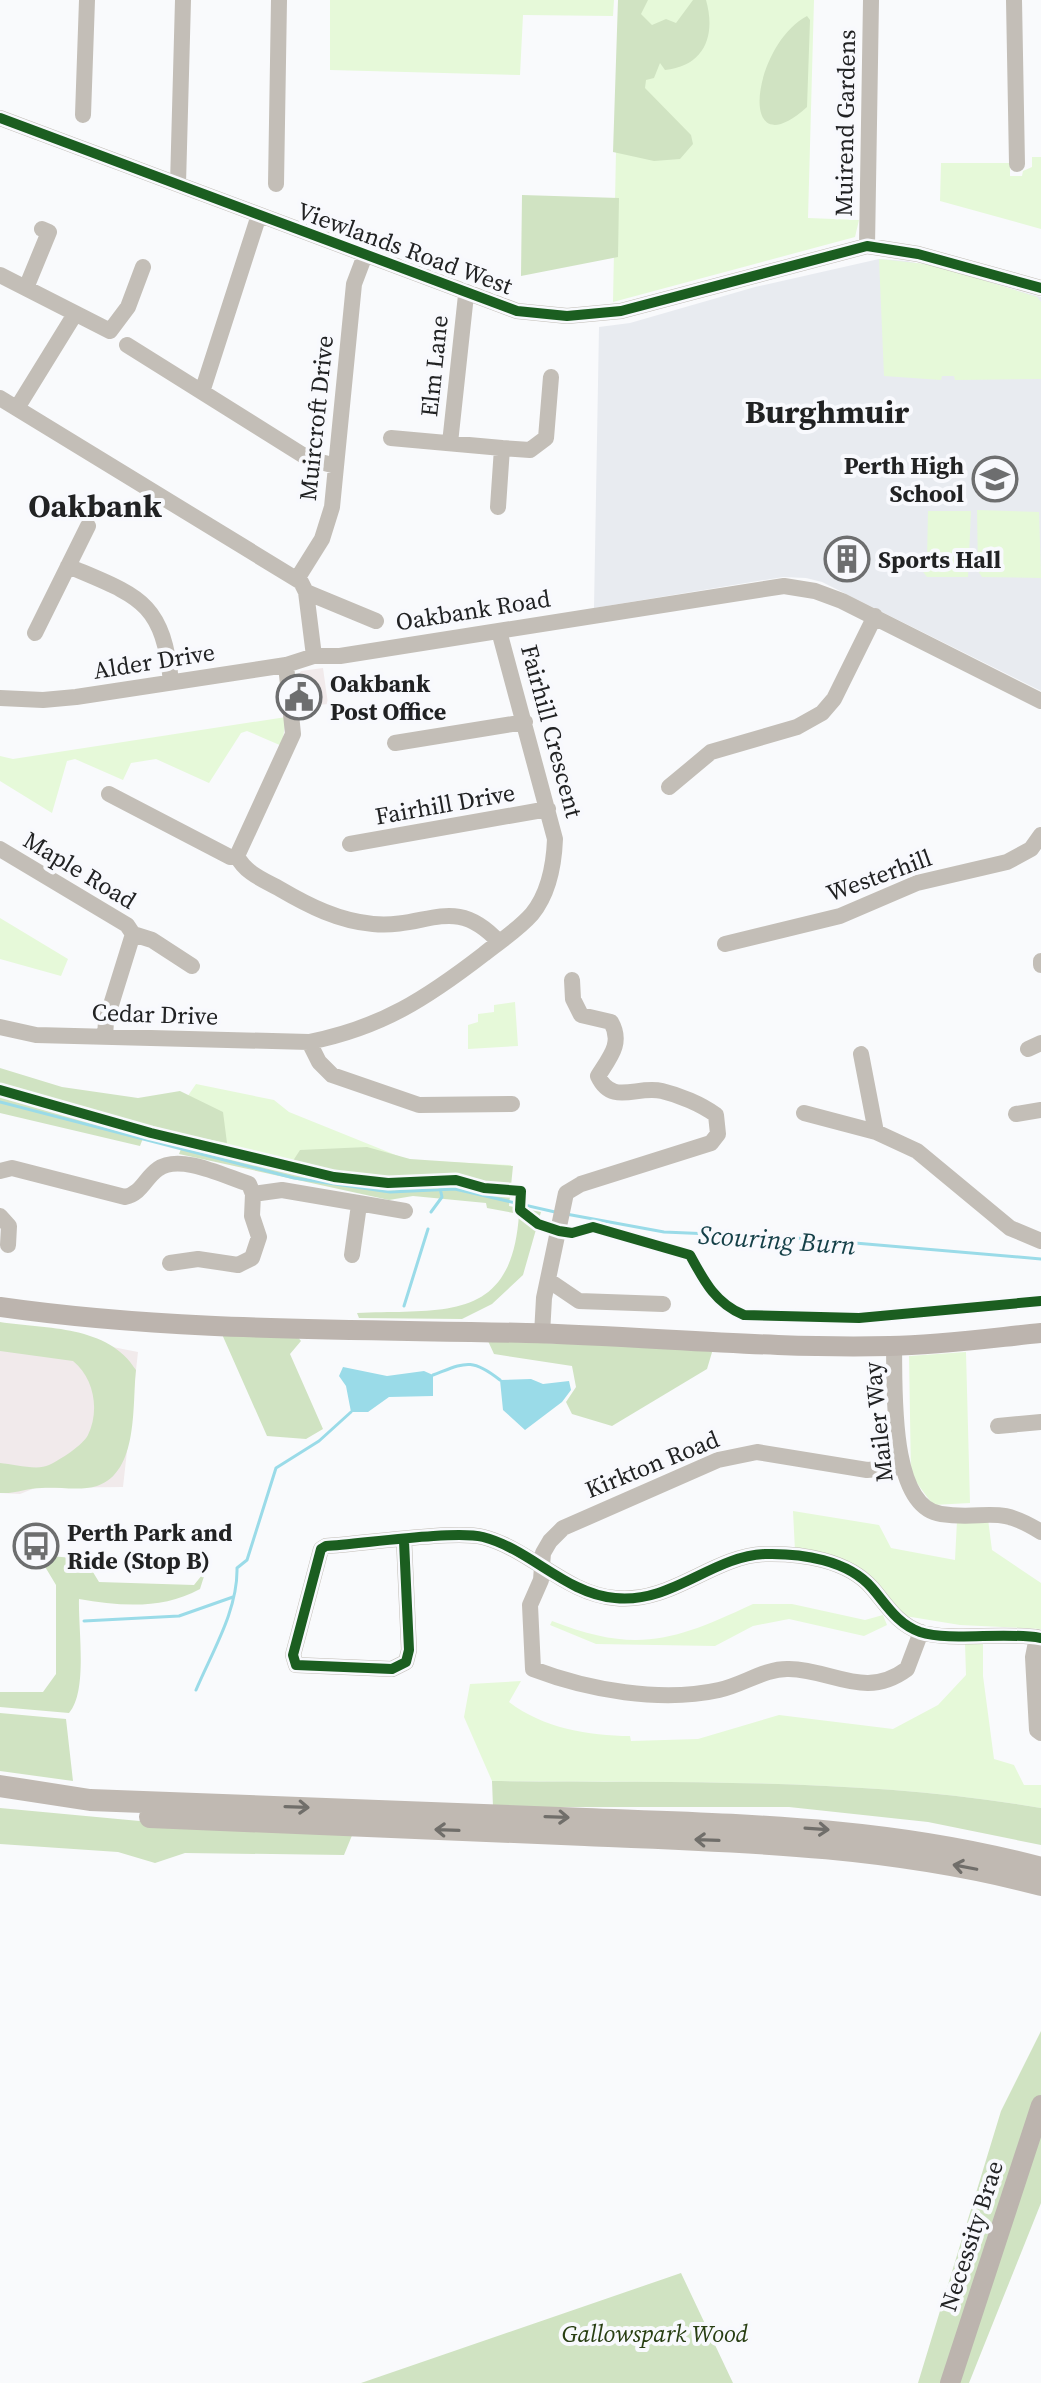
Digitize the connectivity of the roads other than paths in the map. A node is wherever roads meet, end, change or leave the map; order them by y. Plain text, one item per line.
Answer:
1 (87, 0) edge
2 (183, 0) edge
3 (279, 0) edge
4 (871, 0) edge
5 (1014, 0) edge
6 (87, 108) dead end
7 (0, 118) edge
8 (1017, 164) dead end
9 (178, 184) junction
10 (276, 184) dead end
11 (259, 215) junction
12 (49, 232) dead end
13 (867, 246) junction
14 (365, 255) junction
15 (143, 267) dead end
16 (0, 275) edge
17 (26, 288) junction
18 (1041, 288) edge
19 (466, 295) junction
20 (75, 314) junction
21 (127, 345) dead end
22 (551, 377) dead end
23 (202, 392) junction
24 (0, 398) edge
25 (17, 408) junction
26 (402, 442) dead end
27 (450, 443) junction
28 (502, 448) junction
29 (336, 466) junction
30 (498, 507) dead end
31 (88, 526) dead end
32 (68, 566) junction
33 (301, 586) junction
34 (875, 616) junction
35 (376, 621) dead end
36 (499, 631) junction
37 (35, 633) dead end
38 (314, 656) junction
39 (286, 665) junction
40 (171, 682) junction
41 (0, 698) edge
42 (1041, 701) edge
43 (525, 722) junction
44 (395, 743) dead end
45 (669, 762) dead end
46 (109, 794) dead end
47 (548, 809) junction
48 (1041, 835) edge
49 (350, 844) dead end
50 (0, 849) edge
51 (237, 856) junction
52 (133, 934) junction
53 (499, 942) junction
54 (725, 944) dead end
55 (192, 966) dead end
56 (572, 980) dead end
57 (0, 1027) edge
58 (105, 1037) junction
59 (309, 1042) junction
60 (861, 1054) dead end
61 (512, 1104) dead end
62 (1041, 1110) edge
63 (804, 1113) dead end
64 (1016, 1114) dead end
65 (876, 1132) junction
66 (0, 1171) edge
67 (253, 1194) junction
68 (359, 1205) junction
69 (405, 1211) dead end
70 (4, 1221) edge
71 (26, 1230) dead end
72 (1041, 1241) edge
73 (8, 1245) dead end
74 (352, 1255) dead end
75 (170, 1263) dead end
76 (548, 1280) junction
77 (663, 1304) dead end
78 (0, 1307) edge
79 (1041, 1333) edge
80 (542, 1334) junction
81 (894, 1346) junction
82 (1041, 1422) edge
83 (998, 1426) dead end
84 (902, 1467) junction
85 (1041, 1532) edge
86 (404, 1541) junction
87 (541, 1567) junction
88 (921, 1632) junction
89 (1039, 1637) edge
90 (1041, 1733) edge
91 (0, 1786) edge
92 (0, 1801) edge
93 (1041, 1868) edge
94 (1041, 1885) edge
95 (1041, 2105) edge
96 (950, 2383) edge

1 - 6 street
2 - 9 street
3 - 10 street
4 - 13 street, Muirend Gardens
5 - 8 street
7 - 9 street, Viewlands Road West
9 - 11 street, Viewlands Road West
11 - 14 street, Viewlands Road West
11 - 23 street
12 - 17 street
13 - 18 street, Viewlands Road West
13 - 19 street, Viewlands Road West
14 - 19 street, Viewlands Road West
14 - 29 street, Muircroft Drive
15 - 20 street
16 - 17 street
17 - 20 street
19 - 27 street, Elm Lane
20 - 25 street
21 - 23 street
22 - 28 street, Elm Lane
23 - 29 street
24 - 25 street
25 - 33 street
26 - 27 street, Elm Lane
27 - 28 street, Elm Lane
28 - 30 street
29 - 33 street, Muircroft Drive
31 - 32 street
32 - 37 street
32 - 40 street
33 - 35 street
33 - 38 street
34 - 36 street, Oakbank Road
34 - 42 street, Oakbank Road
34 - 45 street
36 - 38 street, Oakbank Road
36 - 43 street, Fairhill Crescent
38 - 39 street, Alder Drive
39 - 40 street, Alder Drive
39 - 51 street
40 - 41 street, Alder Drive
43 - 44 street
43 - 47 street, Fairhill Crescent
46 - 51 street
47 - 49 street, Fairhill Drive
47 - 53 street, Fairhill Crescent
48 - 54 street, Westerhill
50 - 52 street, Maple Road
51 - 53 street
52 - 55 street, Maple Road
52 - 58 street, Maple Road
53 - 59 street, Fairhill Crescent
56 - 76 street
57 - 58 street, Cedar Drive
58 - 59 street, Cedar Drive
59 - 61 street
60 - 65 street
62 - 64 street
63 - 65 street
65 - 72 street
66 - 67 street
67 - 68 street
67 - 75 street
68 - 69 street
68 - 74 street
70 - 71 street
70 - 73 street
76 - 77 street
76 - 80 street
78 - 80 main road
79 - 81 main road
80 - 81 main road
81 - 84 street, Mailer Way
82 - 83 street
84 - 85 street, Mailer Way
84 - 87 street, Kirkton Road
86 - 86 street
86 - 87 street
87 - 88 street
87 - 88 street, Kirkton Road
88 - 89 street
89 - 90 street
91 -> 93 highway
94 -> 92 highway
95 - 96 main road, Necessity Brae

